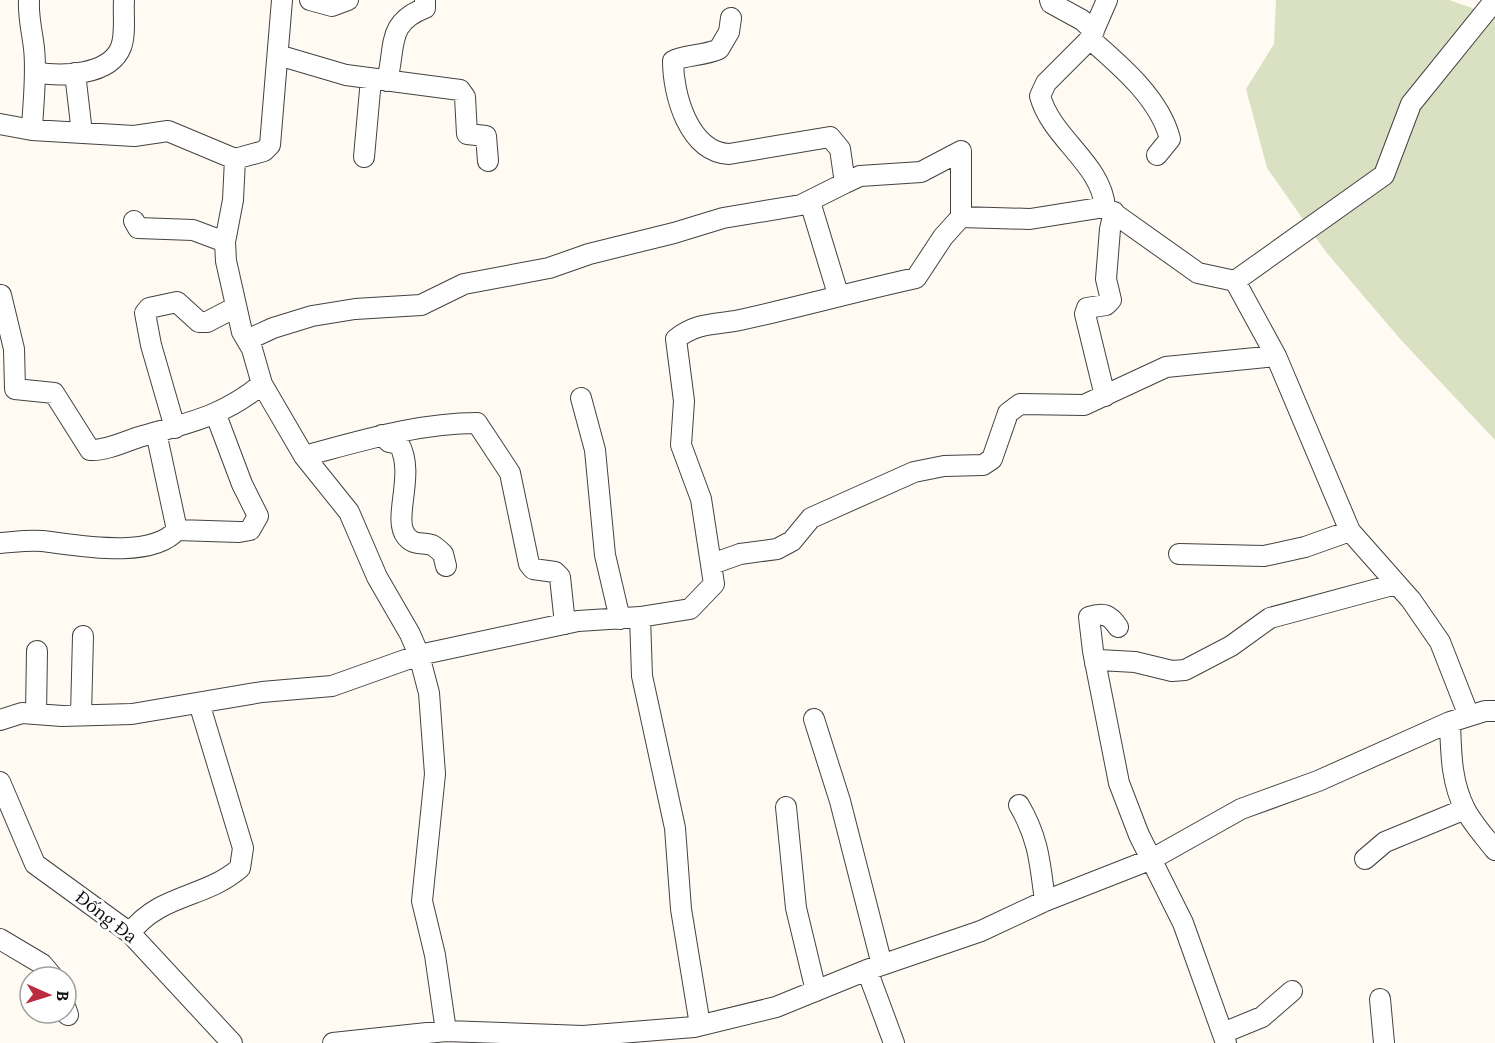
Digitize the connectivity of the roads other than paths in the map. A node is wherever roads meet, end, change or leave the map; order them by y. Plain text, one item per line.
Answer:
1 (29, 0) edge
2 (124, 0) edge
3 (282, 0) edge
4 (310, 0) edge
5 (348, 0) edge
6 (425, 0) edge
7 (1050, 0) edge
8 (1107, 0) edge
9 (1495, 0) edge
10 (731, 18) dead end
11 (1092, 35) junction
12 (278, 55) junction
13 (35, 72) junction
14 (75, 73) junction
15 (379, 80) junction
16 (0, 124) edge
17 (32, 130) junction
18 (82, 133) junction
19 (1157, 155) dead end
20 (364, 157) dead end
21 (235, 159) junction
22 (488, 161) dead end
23 (845, 183) junction
24 (810, 202) junction
25 (1110, 210) junction
26 (961, 217) junction
27 (134, 221) dead end
28 (225, 242) junction
29 (1235, 281) junction
30 (838, 294) junction
31 (1, 295) edge
32 (236, 307) junction
33 (247, 340) junction
34 (1276, 356) junction
35 (262, 384) junction
36 (1105, 396) junction
37 (581, 398) dead end
38 (216, 415) junction
39 (166, 430) junction
40 (382, 435) junction
41 (304, 456) junction
42 (177, 530) junction
43 (1350, 531) junction
44 (0, 543) edge
45 (1179, 554) dead end
46 (712, 564) junction
47 (446, 566) dead end
48 (1396, 584) junction
49 (640, 617) junction
50 (620, 619) junction
51 (565, 624) junction
52 (1118, 627) dead end
53 (83, 636) dead end
54 (37, 651) dead end
55 (419, 655) junction
56 (1095, 663) junction
57 (199, 703) junction
58 (1495, 711) edge
59 (36, 714) junction
60 (81, 715) junction
61 (814, 719) dead end
62 (1460, 719) junction
63 (0, 720) edge
64 (0, 782) edge
65 (1019, 805) dead end
66 (786, 807) dead end
67 (1465, 809) junction
68 (1495, 850) edge
69 (1152, 859) junction
70 (1365, 860) dead end
71 (1045, 901) junction
72 (130, 933) junction
73 (0, 939) edge
74 (43, 965) edge
75 (874, 968) junction
76 (816, 991) junction
77 (1292, 991) dead end
78 (1380, 999) dead end
79 (700, 1025) junction
80 (446, 1031) junction
81 (1220, 1039) edge
82 (232, 1043) edge
83 (333, 1043) edge
84 (894, 1043) edge
85 (1384, 1043) edge

1 - 13 street
2 - 14 street
3 - 12 street
4 - 5 street
6 - 15 street
7 - 11 street
8 - 11 street
9 - 29 street
10 - 23 street
11 - 19 street
11 - 25 street
12 - 15 street
12 - 21 street
13 - 14 street
13 - 17 street
14 - 18 street
15 - 20 street
15 - 22 street
16 - 17 street
17 - 18 street
18 - 21 street
21 - 28 street
23 - 24 street
23 - 26 street
24 - 30 street
24 - 33 street
25 - 26 street
25 - 29 street
25 - 36 street
26 - 30 street
27 - 28 street
28 - 32 street
29 - 34 street
30 - 46 street
31 - 39 street
32 - 33 street
32 - 39 street
33 - 35 street
34 - 36 street
34 - 43 street
35 - 38 street
35 - 41 street
36 - 46 street
37 - 50 street
38 - 39 street
38 - 42 street
39 - 42 street
40 - 41 street
40 - 47 street
40 - 51 street
41 - 55 street
42 - 44 street
43 - 45 street
43 - 48 street
46 - 49 street
48 - 56 street
48 - 62 street
49 - 50 street
49 - 79 street
50 - 51 street
51 - 55 street
52 - 56 street
53 - 60 street
54 - 59 street
55 - 57 street
55 - 80 street
56 - 69 street
57 - 60 street
57 - 72 street
58 - 62 street
59 - 60 street
59 - 63 street
61 - 75 street
62 - 67 street
62 - 69 street
64 - 72 street, Đống Đa
65 - 71 street
66 - 76 street
67 - 68 street
67 - 70 street
69 - 71 street
69 - 81 street
71 - 75 street
72 - 82 street, Đống Đa
73 - 74 street
75 - 76 street
75 - 84 street
76 - 79 street
77 - 81 street
78 - 85 street
79 - 80 street
80 - 83 street

